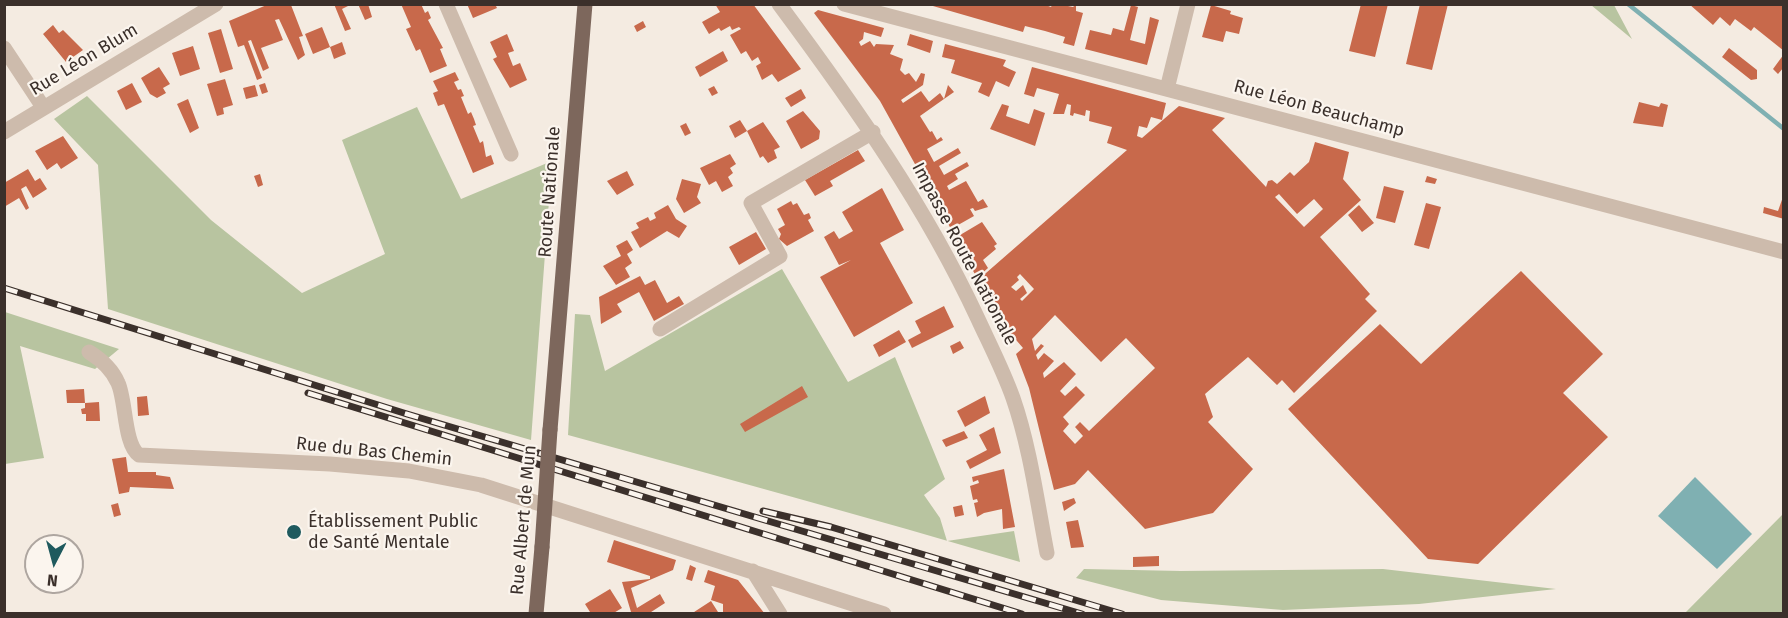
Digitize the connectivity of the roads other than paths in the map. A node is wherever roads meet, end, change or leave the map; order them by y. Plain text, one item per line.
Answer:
1 (216, 4) edge
2 (446, 4) edge
3 (585, 4) edge
4 (779, 4) edge
5 (844, 4) edge
6 (1188, 4) edge
7 (4, 48) edge
8 (1167, 89) junction
9 (43, 107) junction
10 (4, 132) edge
11 (873, 132) junction
12 (512, 154) dead end
13 (1784, 252) edge
14 (660, 329) dead end
15 (89, 352) dead end
16 (550, 430) joint
17 (1047, 553) dead end
18 (753, 571) junction
19 (536, 614) edge
20 (780, 614) edge
21 (884, 614) edge

1 - 9 street, Rue Léon Blum
2 - 12 street
3 - 16 main road, Route Nationale
4 - 11 street, Impasse Route Nationale
5 - 8 street, Rue Léon Beauchamp
6 - 8 street
7 - 9 street
8 - 13 street, Rue Léon Beauchamp
9 - 10 street, Rue Léon Blum
11 - 14 street
11 - 17 street, Impasse Route Nationale
15 - 18 street, Rue du Bas Chemin
16 - 19 main road, Rue Albert de Mun, bridge
18 - 20 street
18 - 21 street, Rue du Bas Chemin

